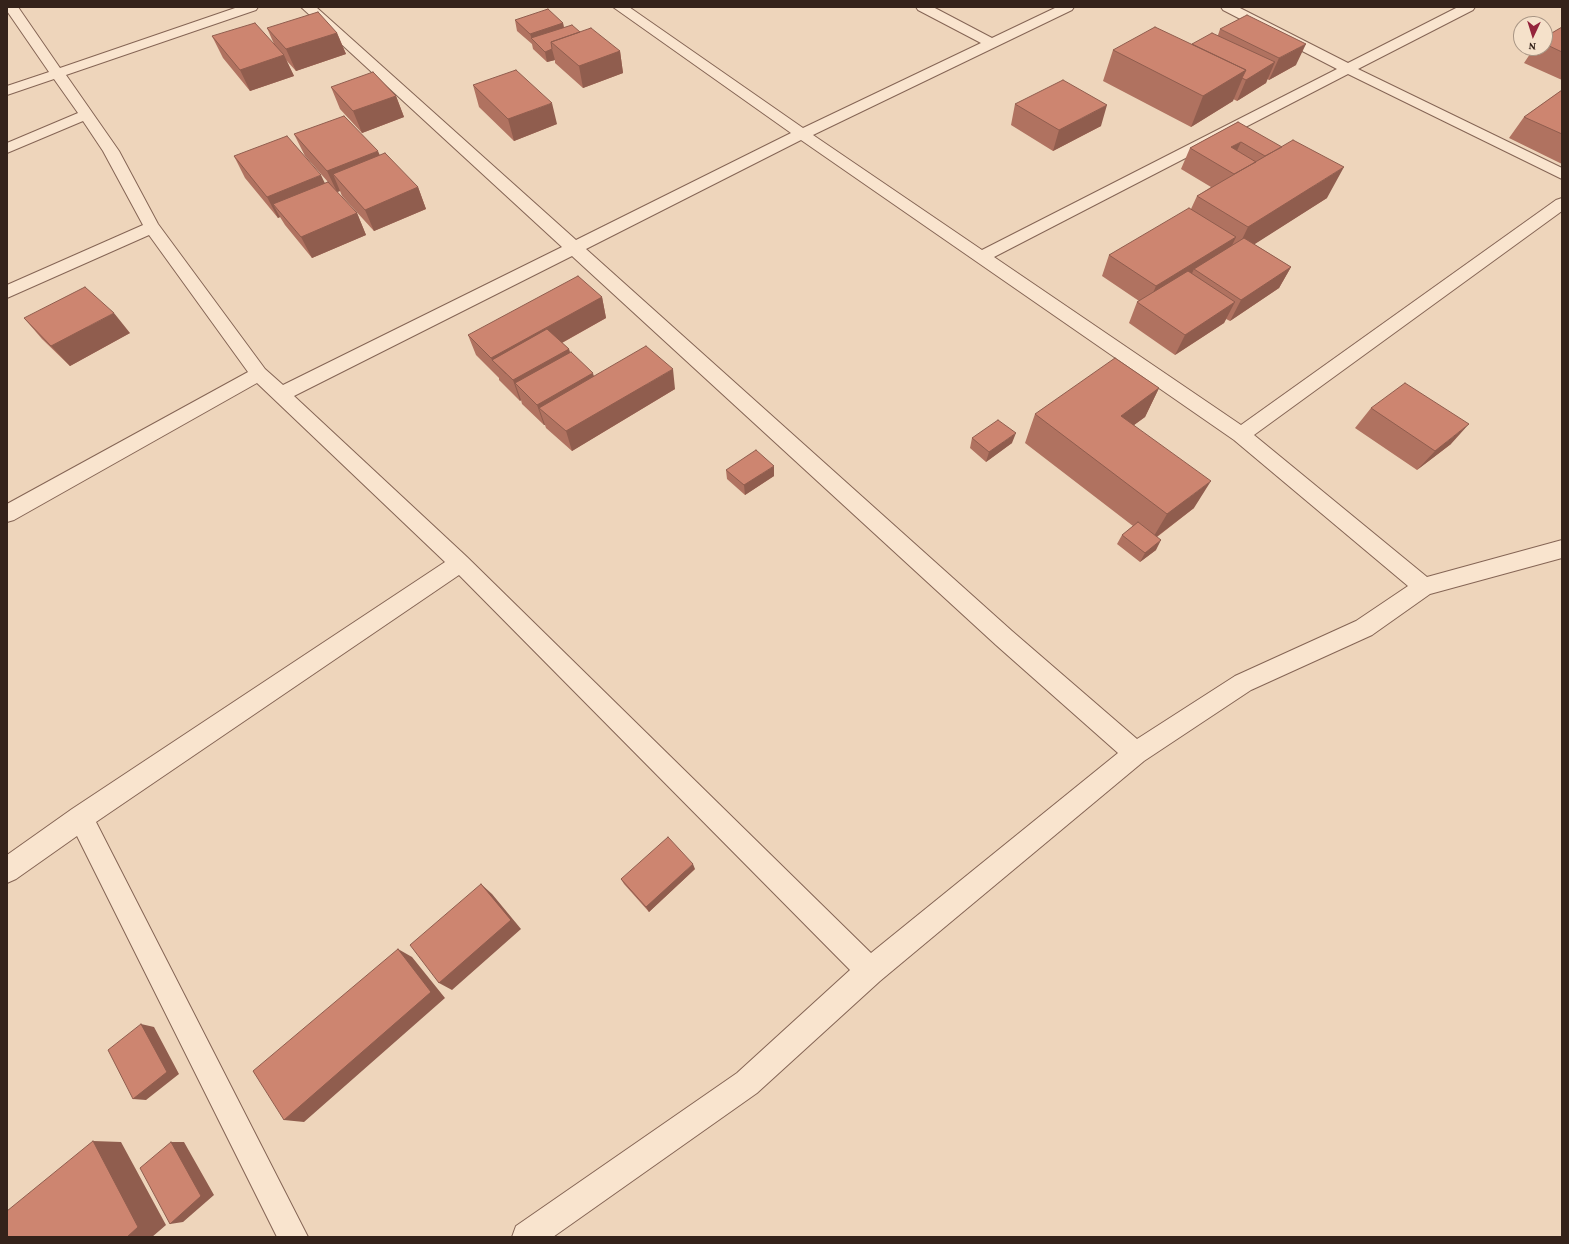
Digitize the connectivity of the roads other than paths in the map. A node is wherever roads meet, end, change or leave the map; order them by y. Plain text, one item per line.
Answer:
1 (11, 7) edge
2 (251, 7) edge
3 (308, 7) edge
4 (620, 7) edge
5 (923, 7) edge
6 (1067, 7) edge
7 (1228, 7) edge
8 (1468, 7) edge
9 (991, 43) junction
10 (1348, 69) junction
11 (57, 73) junction
12 (7, 91) edge
13 (86, 115) junction
14 (802, 134) junction
15 (7, 148) edge
16 (1562, 174) edge
17 (1562, 202) edge
18 (152, 227) junction
19 (573, 249) junction
20 (981, 257) junction
21 (7, 292) edge
22 (259, 374) junction
23 (280, 395) junction
24 (1241, 435) junction
25 (7, 514) edge
26 (1562, 549) edge
27 (460, 563) junction
28 (1424, 587) junction
29 (1136, 753) junction
30 (81, 818) junction
31 (7, 870) edge
32 (870, 972) junction
33 (293, 1237) edge
34 (527, 1237) edge

1 - 11 street
2 - 11 street
3 - 19 street
4 - 14 street
5 - 9 street
6 - 9 street
7 - 10 street
8 - 10 street
9 - 14 street
10 - 16 street
10 - 20 street
11 - 12 street
11 - 13 street
13 - 15 street
13 - 18 street
14 - 19 street
14 - 20 street
17 - 24 street
18 - 21 street
18 - 22 street
19 - 23 street
19 - 29 street
20 - 24 street
22 - 23 street
22 - 25 street
23 - 27 street
24 - 28 street
26 - 28 street
27 - 30 street
27 - 32 street
28 - 29 street
29 - 32 street
30 - 31 street
30 - 33 street
32 - 34 street

